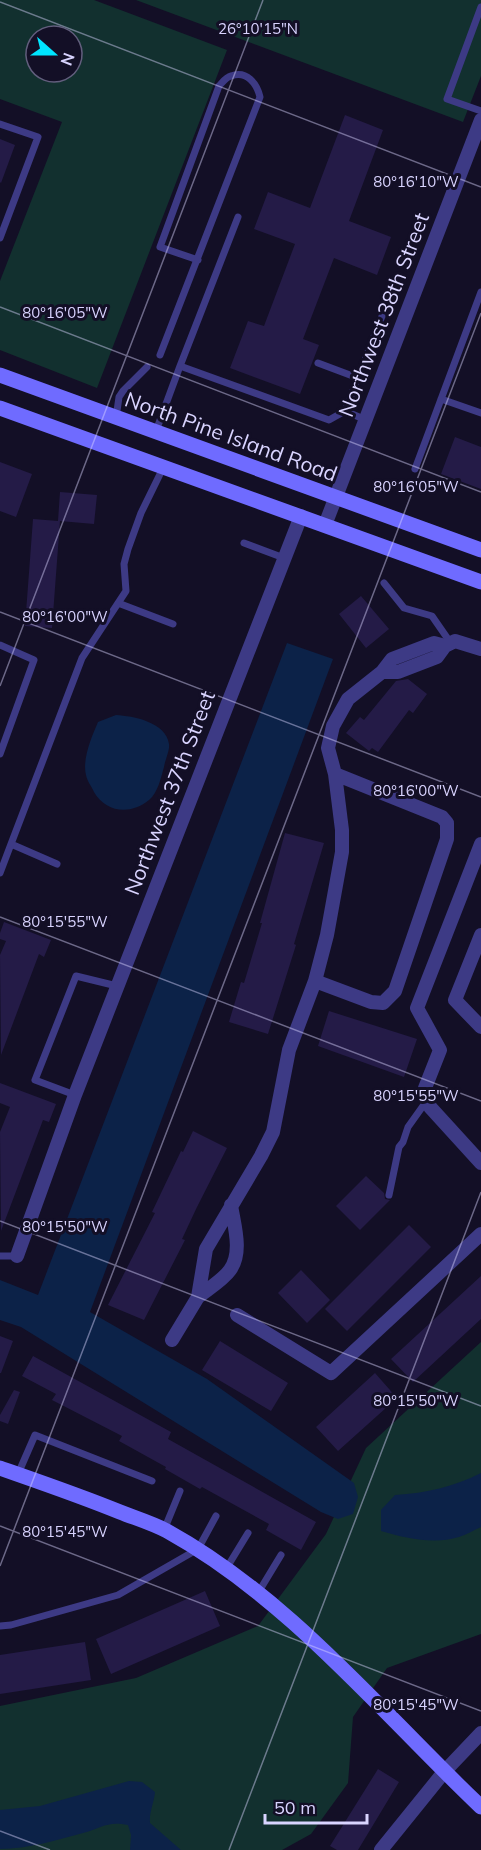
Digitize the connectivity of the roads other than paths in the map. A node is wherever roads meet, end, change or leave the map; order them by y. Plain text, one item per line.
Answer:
1 (481, 7) edge
2 (481, 111) edge
3 (0, 124) edge
4 (480, 125) edge
5 (238, 217) dead end
6 (0, 238) edge
7 (198, 260) junction
8 (393, 288) dead end
9 (481, 292) edge
10 (160, 355) dead end
11 (318, 363) dead end
12 (180, 366) junction
13 (147, 367) dead end
14 (0, 375) edge
15 (358, 378) junction
16 (441, 399) junction
17 (0, 408) edge
18 (345, 411) junction
19 (481, 413) edge
20 (116, 418) junction
21 (366, 420) junction
22 (156, 431) junction
23 (165, 466) junction
24 (415, 469) dead end
25 (336, 497) junction
26 (301, 516) junction
27 (326, 525) junction
28 (244, 543) dead end
29 (481, 550) edge
30 (284, 558) junction
31 (481, 582) edge
32 (384, 583) dead end
33 (118, 603) junction
34 (173, 624) dead end
35 (448, 644) junction
36 (0, 645) edge
37 (481, 649) edge
38 (0, 754) edge
39 (335, 774) junction
40 (11, 844) junction
41 (481, 844) edge
42 (57, 864) dead end
43 (0, 873) edge
44 (481, 935) edge
45 (315, 981) junction
46 (117, 986) junction
47 (481, 1027) edge
48 (75, 1095) junction
49 (428, 1099) junction
50 (481, 1163) edge
51 (389, 1195) dead end
52 (231, 1205) junction
53 (481, 1234) edge
54 (0, 1256) edge
55 (17, 1256) joint
56 (198, 1297) junction
57 (237, 1315) dead end
58 (172, 1340) dead end
59 (0, 1468) edge
60 (18, 1474) junction
61 (152, 1481) dead end
62 (180, 1491) dead end
63 (216, 1516) dead end
64 (164, 1530) junction
65 (248, 1533) dead end
66 (198, 1549) junction
67 (281, 1555) dead end
68 (226, 1569) junction
69 (258, 1593) junction
70 (0, 1626) edge
71 (481, 1733) edge
72 (444, 1772) junction
73 (481, 1808) edge
74 (383, 1849) edge

1 - 2 lane
3 - 6 lane
4 - 21 street, Northwest 38th Street
5 - 12 lane
7 - 7 lane
7 - 10 lane
8 - 15 lane
9 - 16 lane
11 - 15 lane
12 - 18 lane
12 - 22 lane
13 - 20 lane
14 - 20 main road, North Pine Island Road
15 - 18 lane
16 - 19 lane
16 - 24 lane
17 - 23 main road
18 - 21 lane
20 - 22 main road, North Pine Island Road
21 - 25 street, Northwest 38th Street
22 - 25 main road, North Pine Island Road
23 - 26 main road
23 - 33 lane
25 - 27 street, Northwest 38th Street
25 - 29 main road, North Pine Island Road
26 - 27 main road
26 - 30 street, Northwest 37th Street
27 - 31 main road
28 - 30 lane
30 - 46 street, Northwest 37th Street
32 - 35 lane
33 - 34 lane
33 - 40 lane
35 - 37 street
35 - 39 street
36 - 38 lane
39 - 45 street
39 - 45 street
40 - 42 lane
40 - 43 lane
41 - 49 street
44 - 47 street
45 - 52 street
46 - 48 street, Northwest 37th Street
46 - 48 lane
48 - 55 street, Northwest 37th Street
49 - 50 street
49 - 51 lane
52 - 56 street
52 - 56 street
53 - 57 street
54 - 55 lane
56 - 58 street
59 - 60 main road
60 - 61 lane
60 - 64 main road
62 - 64 lane
63 - 66 lane
64 - 66 main road
65 - 68 lane
66 - 68 main road
66 - 70 lane
67 - 69 lane
68 - 69 main road
69 - 72 main road
71 - 72 street
72 - 73 main road
72 - 74 street

